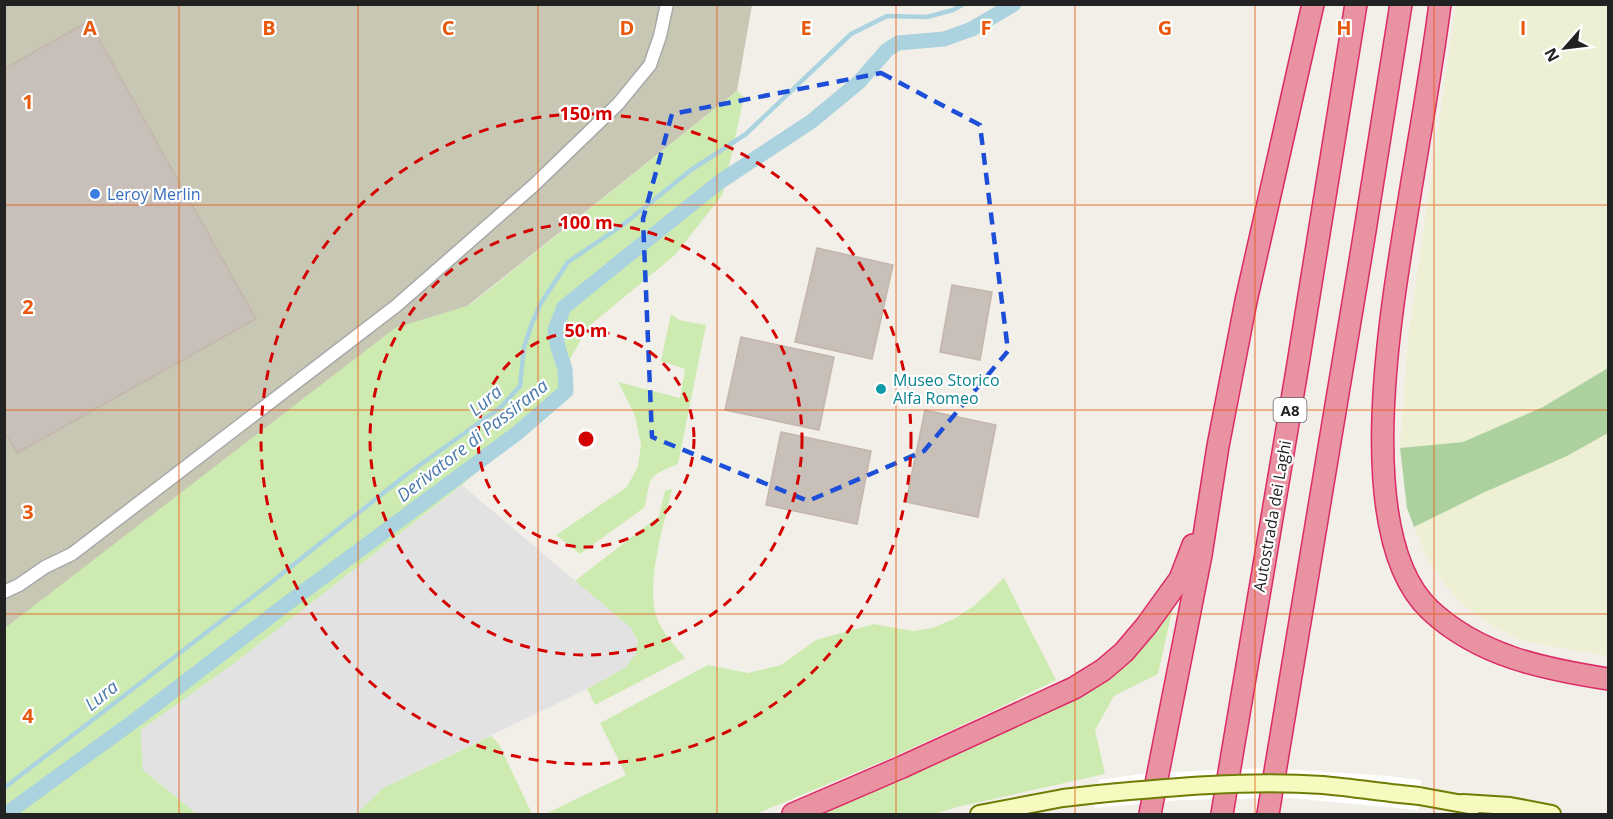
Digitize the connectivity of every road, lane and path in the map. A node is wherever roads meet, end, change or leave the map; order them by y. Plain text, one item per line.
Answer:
1 (667, 4) edge
2 (1313, 4) edge
3 (1356, 4) edge
4 (1401, 4) edge
5 (1440, 4) edge
6 (1218, 446) junction
7 (4, 592) edge
8 (1608, 679) edge
9 (1234, 738) junction
10 (1463, 803) junction
11 (793, 814) edge
12 (979, 814) edge
13 (1150, 814) edge
14 (1211, 814) edge
15 (1222, 814) edge
16 (1269, 814) edge
17 (1503, 814) edge
18 (1552, 814) edge

1 - 7 street
2 - 6 highway
3 - 9 highway, Autostrada dei Laghi / A8
4 - 16 highway
5 - 8 highway
6 - 11 highway
6 - 13 highway
9 - 14 highway
9 - 15 highway, Autostrada dei Laghi / A8
10 - 12 main road, bridge
10 - 17 main road
10 - 18 main road

